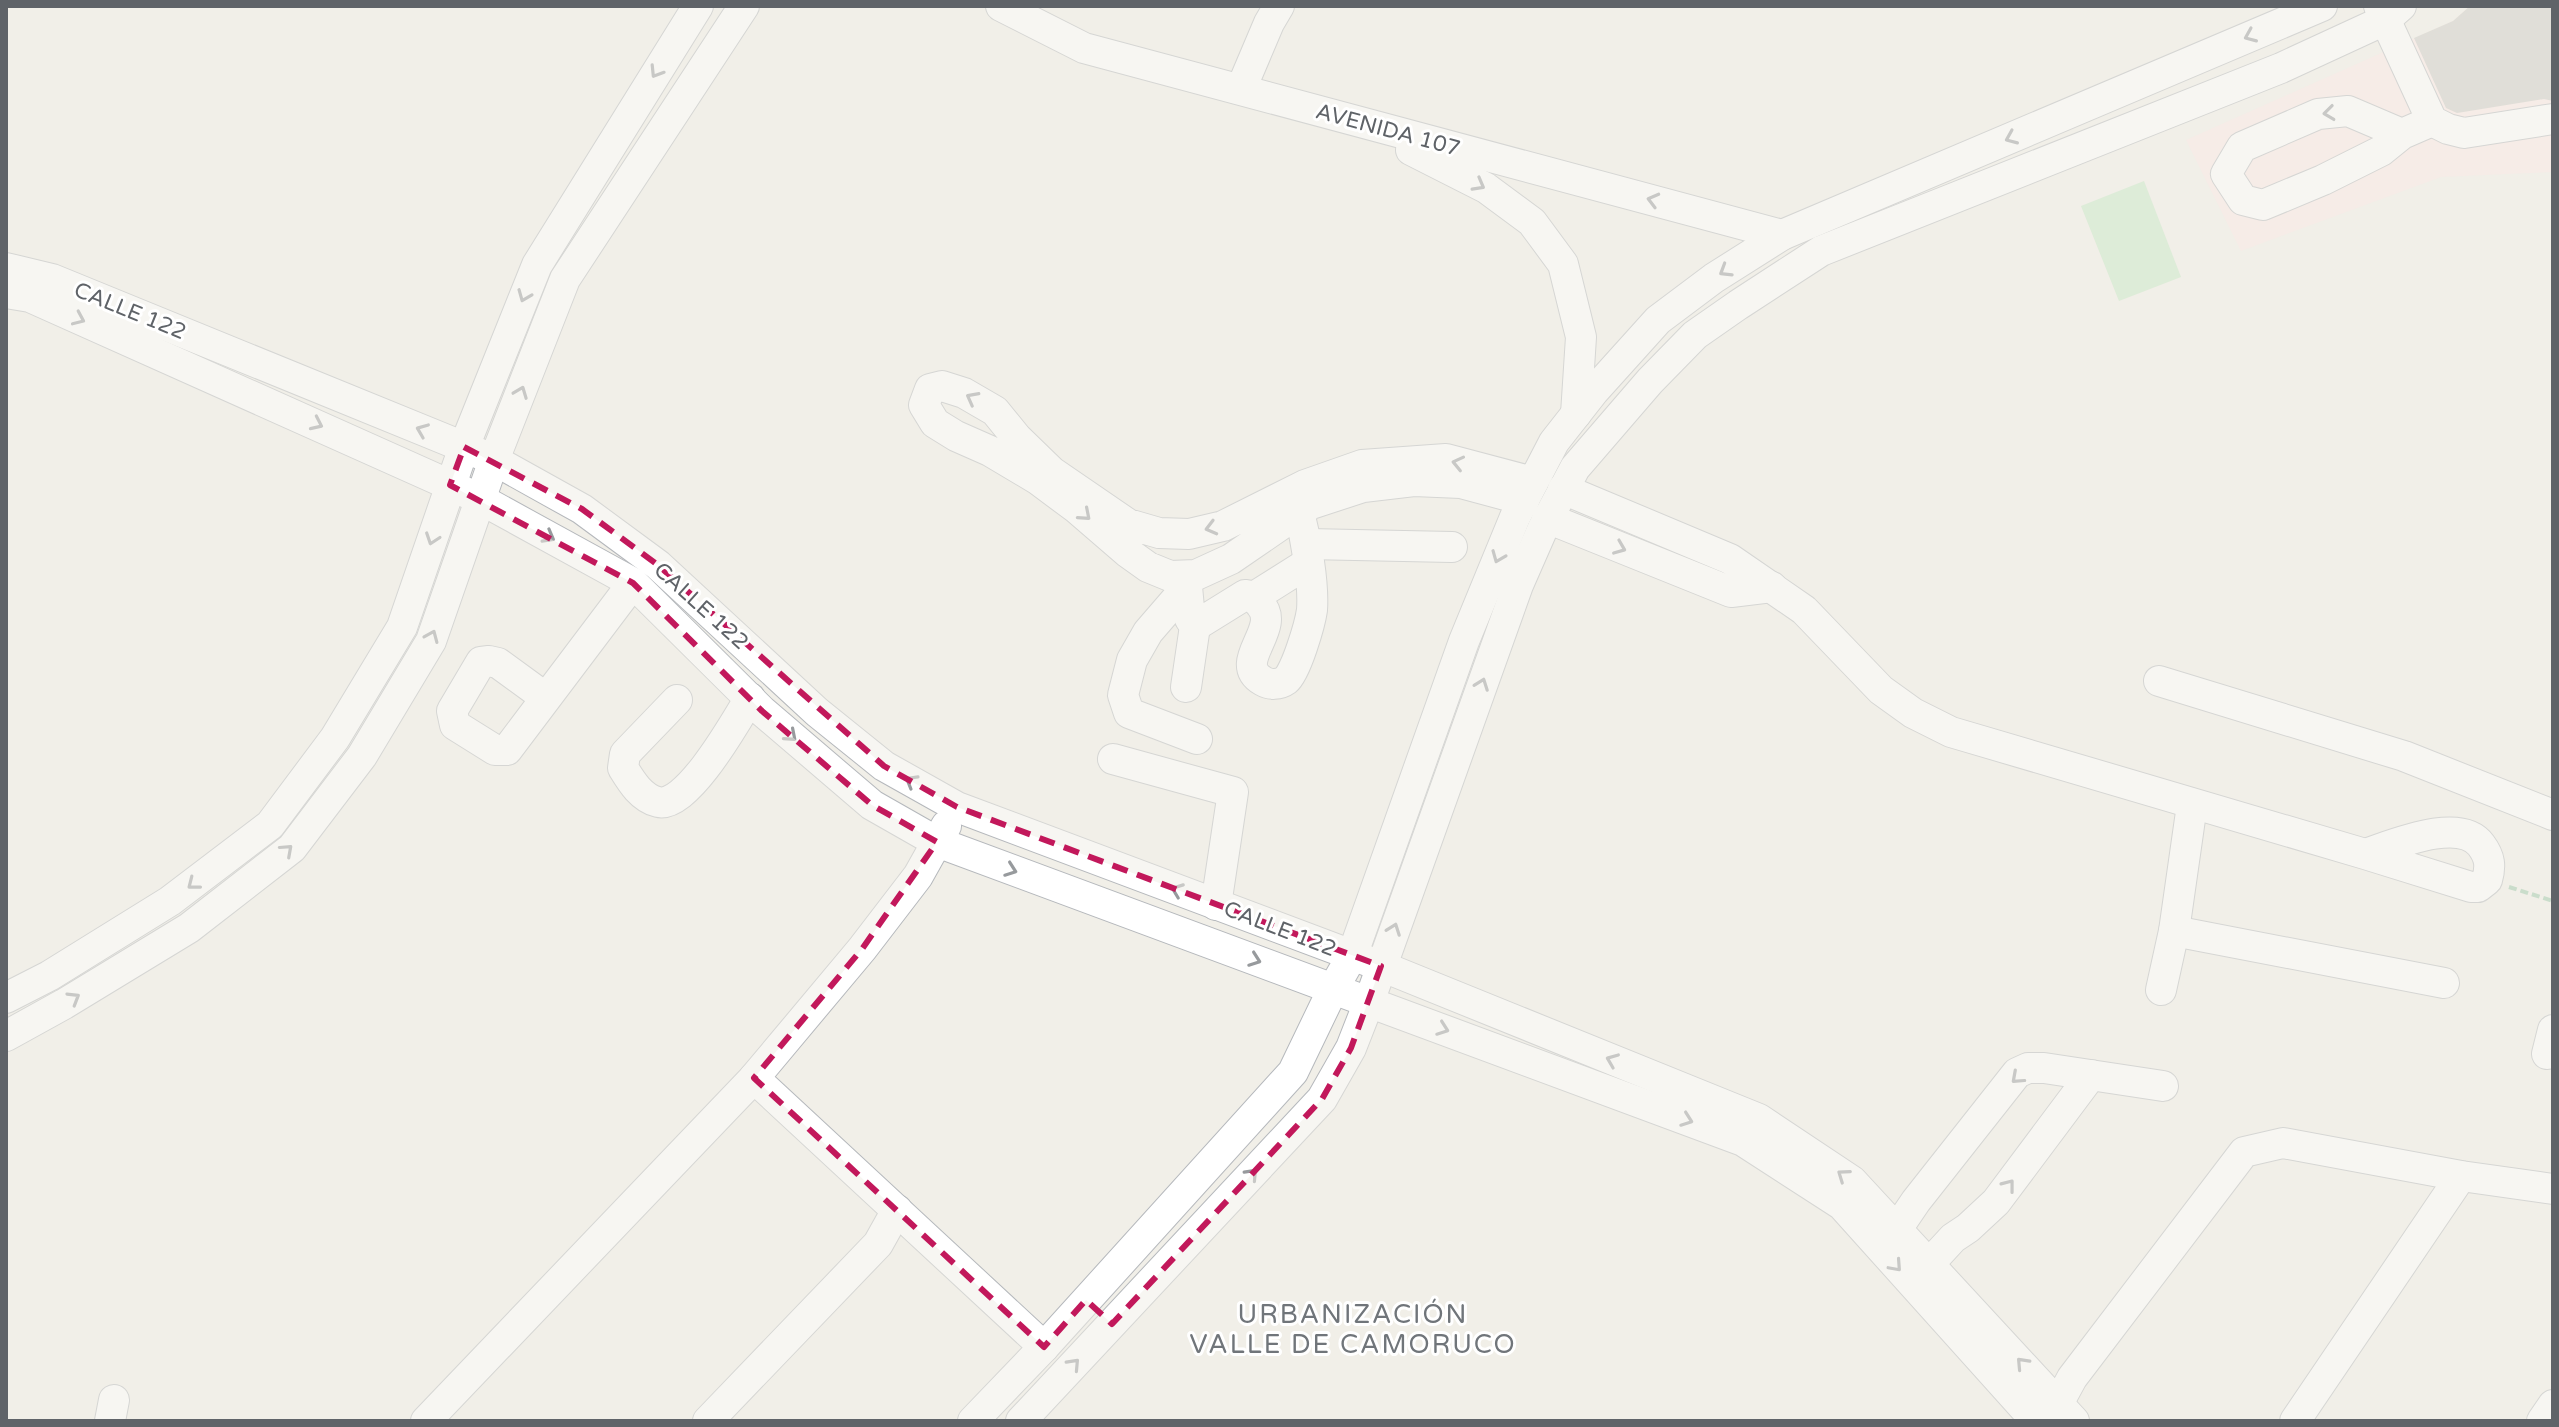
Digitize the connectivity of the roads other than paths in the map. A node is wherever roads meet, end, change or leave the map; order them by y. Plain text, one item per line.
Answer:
1 (698, 6) edge
2 (744, 6) edge
3 (1001, 6) edge
4 (1279, 6) edge
5 (2322, 6) edge
6 (2389, 11) edge
7 (1241, 89) junction
8 (2553, 119) edge
9 (2432, 121) junction
10 (1360, 123) junction
11 (2402, 134) junction
12 (1782, 235) junction
13 (6, 268) edge
14 (6, 293) edge
15 (1576, 414) junction
16 (464, 447) junction
17 (494, 460) junction
18 (450, 485) junction
19 (1563, 489) junction
20 (1528, 491) junction
21 (480, 499) junction
22 (1299, 512) junction
23 (1547, 518) junction
24 (1452, 547) dead end
25 (1307, 554) junction
26 (1186, 582) junction
27 (633, 583) junction
28 (1772, 587) junction
29 (1254, 597) junction
30 (1195, 626) junction
31 (2159, 681) dead end
32 (1186, 687) dead end
33 (546, 698) dead end
34 (750, 698) junction
35 (677, 700) dead end
36 (1197, 739) dead end
37 (1113, 759) dead end
38 (2494, 791) junction
39 (2192, 805) junction
40 (957, 807) junction
41 (2553, 815) edge
42 (2477, 839) junction
43 (937, 842) junction
44 (2365, 854) junction
45 (1216, 905) junction
46 (2174, 931) junction
47 (1352, 956) junction
48 (1381, 966) junction
49 (2444, 983) dead end
50 (1333, 989) junction
51 (2161, 990) dead end
52 (6, 998) edge
53 (1369, 1002) junction
54 (6, 1036) edge
55 (2091, 1075) junction
56 (754, 1078) junction
57 (2163, 1086) dead end
58 (2461, 1176) junction
59 (2553, 1189) edge
60 (897, 1210) junction
61 (1897, 1229) junction
62 (1929, 1264) junction
63 (1086, 1300) junction
64 (1112, 1324) junction
65 (1044, 1347) junction
66 (2553, 1405) edge
67 (2053, 1416) edge
68 (426, 1421) edge
69 (708, 1421) edge
70 (973, 1421) edge
71 (1021, 1421) edge
72 (2295, 1421) edge
73 (2542, 1421) edge

1 -> 16 street
17 -> 2 street
3 - 7 street, AVENIDA 107
4 - 7 street
5 -> 12 street
6 - 9 street
6 - 19 street
7 - 10 street, AVENIDA 107
8 - 9 street
9 - 11 street
12 -> 10 street, AVENIDA 107
10 -> 15 street
11 -> 11 street
12 -> 15 street
16 -> 13 street, CALLE 122
14 -> 18 street, CALLE 122
15 - 20 street
16 - 17 street, CALLE 122
16 - 18 street
17 - 21 street
40 -> 17 street, CALLE 122
18 - 21 street, CALLE 122
18 -> 52 street
19 - 23 street
19 - 28 street
20 - 22 street
20 -> 26 street
20 -> 47 street
21 -> 27 street, CALLE 122
54 -> 21 street
22 - 25 street
22 - 26 street
23 -> 28 street
48 -> 23 street
24 - 25 street
25 - 29 street
25 - 29 street
26 - 30 street
26 - 36 street
27 - 33 street
27 - 34 street, CALLE 122
28 - 39 street
29 - 30 street
30 - 32 street
31 - 38 street
34 - 35 street
34 -> 43 street, CALLE 122
37 - 45 street
38 - 41 street
38 - 42 street
39 - 44 street
39 - 46 street
40 - 43 street
45 -> 40 street, CALLE 122
42 - 44 street
42 - 44 street
43 -> 50 street, CALLE 122
43 - 56 street
45 - 47 street, CALLE 122
46 - 49 street
46 - 51 street
47 - 48 street, CALLE 122
47 - 50 street
48 - 53 street
61 -> 48 street, CALLE 122
50 - 53 street, CALLE 122
50 - 63 street
64 -> 53 street
53 -> 67 street, CALLE 122
55 - 57 street
55 -> 61 street
62 -> 55 street
56 - 60 street
56 - 68 street
58 - 59 street
58 - 67 street
58 - 72 street
60 - 65 street
60 - 69 street
61 - 62 street, CALLE 122
67 -> 62 street, CALLE 122
63 - 64 street
63 - 65 street
71 -> 64 street
65 - 70 street
66 - 73 street

